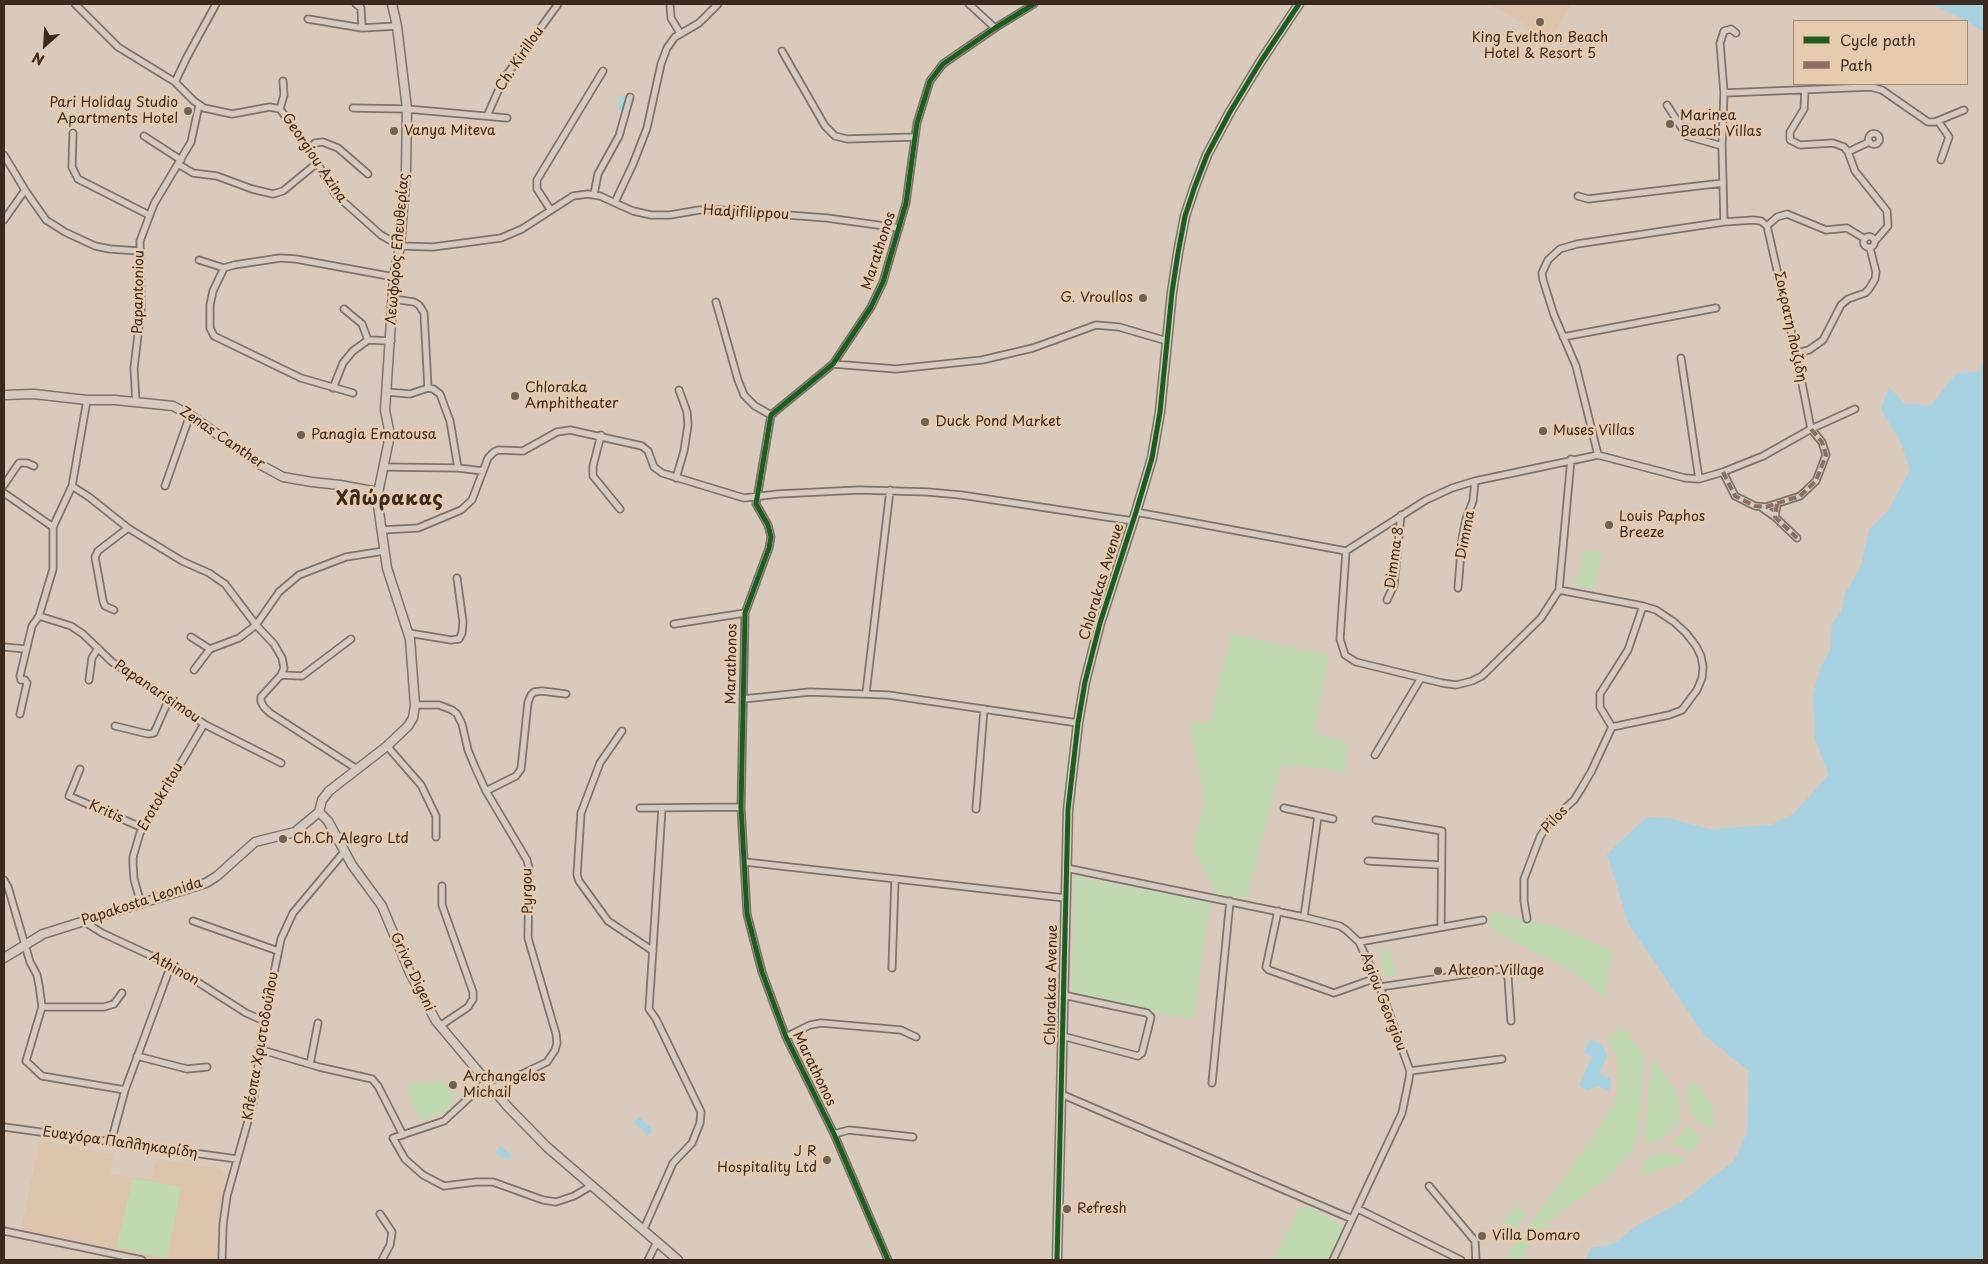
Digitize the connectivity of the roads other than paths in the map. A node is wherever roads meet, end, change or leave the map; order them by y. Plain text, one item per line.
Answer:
1 (75, 4) edge
2 (216, 4) edge
3 (356, 4) edge
4 (392, 4) edge
5 (558, 4) edge
6 (670, 4) edge
7 (718, 4) edge
8 (969, 4) edge
9 (1034, 4) edge
10 (1300, 4) edge
11 (308, 19) dead end
12 (397, 26) junction
13 (362, 28) junction
14 (995, 28) junction
15 (680, 33) junction
16 (1736, 33) dead end
17 (782, 51) dead end
18 (603, 71) dead end
19 (283, 81) dead end
20 (176, 82) junction
21 (1818, 86) edge
22 (1805, 90) junction
23 (1724, 93) junction
24 (630, 98) dead end
25 (200, 105) junction
26 (1667, 105) dead end
27 (280, 108) junction
28 (353, 108) dead end
29 (406, 109) junction
30 (1964, 110) dead end
31 (487, 116) junction
32 (507, 118) dead end
33 (1938, 121) junction
34 (73, 133) dead end
35 (144, 136) dead end
36 (915, 137) junction
37 (1869, 142) dead end
38 (1722, 146) junction
39 (310, 149) junction
40 (1848, 152) junction
41 (4, 155) edge
42 (1941, 160) dead end
43 (180, 162) junction
44 (317, 162) junction
45 (368, 174) dead end
46 (1724, 183) junction
47 (25, 190) junction
48 (594, 194) junction
49 (1578, 196) dead end
50 (615, 202) junction
51 (550, 209) junction
52 (149, 215) junction
53 (4, 220) edge
54 (1724, 222) junction
55 (1767, 226) junction
56 (899, 228) junction
57 (1865, 239) junction
58 (1875, 241) junction
59 (400, 246) junction
60 (1870, 248) junction
61 (139, 251) junction
62 (199, 260) dead end
63 (224, 268) junction
64 (394, 277) junction
65 (393, 299) junction
66 (716, 302) dead end
67 (1716, 308) dead end
68 (344, 309) dead end
69 (1563, 337) junction
70 (368, 340) junction
71 (1167, 340) junction
72 (391, 341) junction
73 (1796, 353) junction
74 (1681, 358) dead end
75 (833, 364) junction
76 (333, 388) junction
77 (428, 388) junction
78 (679, 390) dead end
79 (387, 392) junction
80 (353, 393) dead end
81 (4, 395) edge
82 (87, 400) junction
83 (136, 403) junction
84 (1855, 409) dead end
85 (190, 415) junction
86 (771, 415) junction
87 (1810, 429) junction
88 (601, 436) junction
89 (1598, 455) junction
90 (1571, 460) junction
91 (34, 466) dead end
92 (383, 467) junction
93 (458, 468) junction
94 (483, 471) junction
95 (1723, 472) junction
96 (676, 478) junction
97 (1699, 479) junction
98 (1475, 481) junction
99 (4, 485) edge
100 (72, 486) junction
101 (165, 486) dead end
102 (890, 490) junction
103 (378, 492) junction
104 (4, 493) edge
105 (757, 496) junction
106 (1777, 504) junction
107 (1761, 507) junction
108 (620, 509) dead end
109 (1136, 512) junction
110 (1401, 515) junction
111 (1775, 517) junction
112 (1133, 521) junction
113 (53, 528) junction
114 (128, 528) junction
115 (382, 530) junction
116 (1797, 538) dead end
117 (1346, 550) junction
118 (384, 551) junction
119 (457, 578) dead end
120 (1458, 588) dead end
121 (1559, 590) junction
122 (1387, 600) dead end
123 (1643, 606) junction
124 (114, 610) dead end
125 (745, 613) junction
126 (38, 616) junction
127 (674, 624) dead end
128 (256, 626) junction
129 (409, 633) junction
130 (191, 637) dead end
131 (352, 639) dead end
132 (4, 647) edge
133 (98, 648) junction
134 (26, 649) junction
135 (210, 649) junction
136 (194, 670) dead end
137 (281, 675) junction
138 (1421, 678) junction
139 (89, 680) dead end
140 (866, 693) junction
141 (566, 694) dead end
142 (169, 699) junction
143 (743, 699) junction
144 (415, 705) junction
145 (984, 709) junction
146 (20, 714) dead end
147 (1078, 723) junction
148 (204, 724) junction
149 (115, 726) dead end
150 (1612, 727) junction
151 (622, 731) dead end
152 (386, 746) junction
153 (1375, 755) dead end
154 (282, 763) dead end
155 (80, 769) dead end
156 (357, 769) junction
157 (486, 791) junction
158 (741, 807) junction
159 (640, 808) dead end
160 (662, 808) junction
161 (1284, 808) dead end
162 (976, 809) dead end
163 (319, 812) junction
164 (1318, 816) junction
165 (1333, 819) dead end
166 (1376, 820) dead end
167 (142, 828) junction
168 (436, 838) dead end
169 (344, 852) junction
170 (1368, 861) dead end
171 (745, 862) junction
172 (1441, 865) junction
173 (1066, 868) junction
174 (895, 879) junction
175 (4, 880) edge
176 (442, 886) dead end
177 (1065, 898) junction
178 (1230, 901) junction
179 (141, 904) junction
180 (1278, 911) junction
181 (1304, 917) junction
182 (1484, 920) dead end
183 (1527, 920) dead end
184 (84, 921) junction
185 (193, 921) dead end
186 (1441, 927) junction
187 (1359, 942) junction
188 (25, 945) junction
189 (653, 950) junction
190 (278, 951) junction
191 (4, 958) edge
192 (171, 965) junction
193 (892, 968) dead end
194 (1376, 978) junction
195 (1380, 987) junction
196 (122, 993) dead end
197 (1063, 995) junction
198 (42, 1007) junction
199 (264, 1020) junction
200 (1510, 1020) dead end
201 (318, 1023) dead end
202 (440, 1026) junction
203 (1062, 1036) junction
204 (786, 1037) junction
205 (916, 1037) dead end
206 (260, 1049) junction
207 (137, 1056) junction
208 (1502, 1059) dead end
209 (310, 1064) junction
210 (207, 1067) dead end
211 (1410, 1071) junction
212 (487, 1081) junction
213 (1212, 1082) dead end
214 (493, 1088) junction
215 (125, 1090) junction
216 (1061, 1094) junction
217 (4, 1127) edge
218 (834, 1134) junction
219 (403, 1135) junction
220 (913, 1137) dead end
221 (111, 1142) junction
222 (237, 1159) junction
223 (591, 1186) junction
224 (1429, 1186) dead end
225 (1358, 1209) junction
226 (380, 1214) dead end
227 (1352, 1219) junction
228 (4, 1231) edge
229 (643, 1231) junction
230 (658, 1242) junction
231 (142, 1260) edge
232 (222, 1260) edge
233 (382, 1260) edge
234 (648, 1260) edge
235 (678, 1260) edge
236 (888, 1260) edge
237 (1057, 1260) edge
238 (1333, 1260) edge
239 (1461, 1260) edge
240 (1476, 1260) edge

1 - 20 street, Georgiou Azina
2 - 20 street
3 - 13 street
4 - 12 main road, Λεωφόρος Ελευθερίας
5 - 31 street, Ch. Kirillou
6 - 15 street
7 - 15 street
8 - 14 street
9 - 14 street, Marathonos
10 - 71 main road, Chlorakas Avenue
11 - 13 street
12 - 13 street
12 - 29 main road, Λεωφόρος Ελευθερίας
14 - 36 street, Marathonos
15 - 50 street
16 - 23 street
17 - 36 street
18 - 51 street
19 - 27 street
20 - 25 street, Georgiou Azina
21 - 22 street
21 - 33 street
22 - 23 street
22 - 40 street
23 - 38 street
24 - 48 street
25 - 27 street, Georgiou Azina
25 - 43 street, Papantoniou
26 - 38 street
27 - 39 street, Georgiou Azina
28 - 29 street
29 - 31 street
29 - 59 main road, Λεωφόρος Ελευθερίας
30 - 33 street
31 - 32 street
33 - 42 street
34 - 52 street
35 - 43 street
36 - 56 street, Marathonos
37 - 40 street
38 - 46 street
39 - 44 street, Georgiou Azina
39 - 45 street
40 - 58 street
41 - 47 street
43 - 44 street
43 - 52 street, Papantoniou
44 - 59 street, Georgiou Azina
46 - 49 street
46 - 54 street
47 - 53 street
47 - 61 street
48 - 50 street, Hadjifilippou
48 - 51 street, Hadjifilippou
50 - 56 street, Hadjifilippou
51 - 59 street, Hadjifilippou
52 - 61 street, Papantoniou
54 - 55 street
54 - 69 street
55 - 57 street
55 - 73 street, Σοκρατη λοιζιδη
56 - 75 street, Marathonos
57 - 58 street
57 - 60 street
58 - 60 street
59 - 64 main road, Λεωφόρος Ελευθερίας
60 - 73 street
61 - 83 street, Papantoniou
62 - 63 street
63 - 64 street
63 - 76 street
64 - 65 main road, Λεωφόρος Ελευθερίας
65 - 72 main road, Λεωφόρος Ελευθερίας
65 - 77 street
66 - 86 street
67 - 69 street
68 - 70 street
69 - 89 street
70 - 72 street
70 - 76 street
71 - 75 street
71 - 109 main road, Chlorakas Avenue
72 - 79 main road, Λεωφόρος Ελευθερίας
73 - 87 street, Σοκρατη λοιζιδη
74 - 97 street
75 - 86 street, Marathonos
76 - 80 street
77 - 79 street
77 - 93 street
78 - 96 street
79 - 92 main road, Λεωφόρος Ελευθερίας
81 - 82 main road, Zenas Canther
82 - 83 main road, Zenas Canther
82 - 100 street
83 - 85 main road, Zenas Canther
84 - 87 street
85 - 101 street
85 - 103 main road, Zenas Canther
86 - 105 street, Marathonos
87 - 95 street
87 - 106 street
88 - 94 street
88 - 96 street
88 - 108 street
89 - 90 street
89 - 97 street
90 - 98 street
90 - 121 street
91 - 99 street
92 - 93 street
92 - 103 main road, Λεωφόρος Ελευθερίας
93 - 94 street
94 - 115 street
95 - 97 street
95 - 107 street
96 - 105 street
98 - 110 street
98 - 120 street, Dimma
100 - 113 street
100 - 114 street
102 - 105 street
102 - 112 street
102 - 140 street
103 - 115 main road, Papakosta Leonida
104 - 113 street
105 - 125 street, Marathonos
106 - 107 street
106 - 111 street
107 - 111 street
109 - 112 main road, Chlorakas Avenue
109 - 117 street
110 - 117 street
110 - 122 street, Dimma 8
111 - 116 street
112 - 147 main road, Chlorakas Avenue
113 - 126 street
114 - 124 street
114 - 128 street
115 - 118 main road, Papakosta Leonida
117 - 138 street
118 - 128 street
118 - 129 main road, Papakosta Leonida
119 - 129 street
121 - 123 street
121 - 138 street
123 - 150 street
123 - 150 street
125 - 127 street
125 - 143 street, Marathonos
126 - 133 street, Papanarisimou
126 - 134 street
128 - 135 street
128 - 137 street
129 - 144 main road, Papakosta Leonida
130 - 135 street
131 - 137 street
132 - 134 street
133 - 139 street
133 - 142 street, Papanarisimou
134 - 146 street
135 - 136 street
137 - 156 street
138 - 153 street
140 - 143 street
140 - 145 street
141 - 157 street
142 - 148 street, Papanarisimou
142 - 149 street
143 - 158 street, Marathonos
144 - 152 main road, Papakosta Leonida
144 - 157 street, Pyrgou
145 - 147 street
145 - 162 street
147 - 173 main road, Chlorakas Avenue
148 - 154 street, Papanarisimou
148 - 167 street, Erotokritou
150 - 183 street, Pilos
151 - 189 street
152 - 156 main road, Papakosta Leonida
152 - 168 street
155 - 167 street, Kritis
156 - 163 main road, Papakosta Leonida
157 - 214 street, Pyrgou
158 - 160 street
158 - 171 street, Marathonos
159 - 160 street
160 - 189 street
161 - 164 street
163 - 169 main road, Griva Digeni
163 - 179 main road, Papakosta Leonida
164 - 165 street
164 - 181 street
166 - 172 street
167 - 179 street, Erotokritou
169 - 190 street, Κλέοπα Χριστοδούλου
169 - 202 main road, Griva Digeni
170 - 172 street
171 - 174 street
171 - 204 street, Marathonos
172 - 186 street
173 - 177 main road, Chlorakas Avenue
173 - 178 street, Agiou Georgiou
174 - 177 street
174 - 193 street
175 - 188 street
176 - 202 street
177 - 197 main road, Chlorakas Avenue
178 - 180 street, Agiou Georgiou
178 - 213 street
179 - 184 main road, Papakosta Leonida
180 - 181 street, Agiou Georgiou
180 - 194 street
181 - 187 street, Agiou Georgiou
182 - 186 street
184 - 188 main road, Papakosta Leonida
184 - 192 street, Athinon
185 - 190 street
186 - 187 street
187 - 194 street, Agiou Georgiou
188 - 191 main road, Papakosta Leonida
188 - 198 street
189 - 229 street
190 - 199 street, Κλέοπα Χριστοδούλου
192 - 199 street, Athinon
192 - 207 street
194 - 195 street, Agiou Georgiou
195 - 200 street
195 - 211 street, Agiou Georgiou
196 - 198 street
197 - 203 main road, Chlorakas Avenue
197 - 203 street
198 - 215 street
199 - 206 street, Κλέοπα Χριστοδούλου
201 - 209 street
202 - 212 main road, Griva Digeni
203 - 216 main road, Chlorakas Avenue
204 - 205 street
204 - 218 street, Marathonos
206 - 209 street
206 - 222 street, Κλέοπα Χριστοδούλου
207 - 210 street
207 - 215 street
208 - 211 street
209 - 219 street
211 - 225 street, Agiou Georgiou
212 - 214 main road, Griva Digeni
212 - 219 street
214 - 223 main road, Griva Digeni
215 - 221 street
216 - 227 street
216 - 237 main road, Chlorakas Avenue
217 - 221 street, Ευαγόρα Παλληκαρίδη
218 - 220 street
218 - 236 street, Marathonos
219 - 223 street
221 - 222 street, Ευαγόρα Παλληκαρίδη
222 - 232 street, Κλέοπα Χριστοδούλου
223 - 229 main road, Griva Digeni
224 - 240 street
225 - 227 street, Agiou Georgiou
225 - 239 street
226 - 233 street
227 - 238 street, Agiou Georgiou
228 - 231 street
229 - 230 main road, Griva Digeni
230 - 234 street
230 - 235 main road, Griva Digeni

